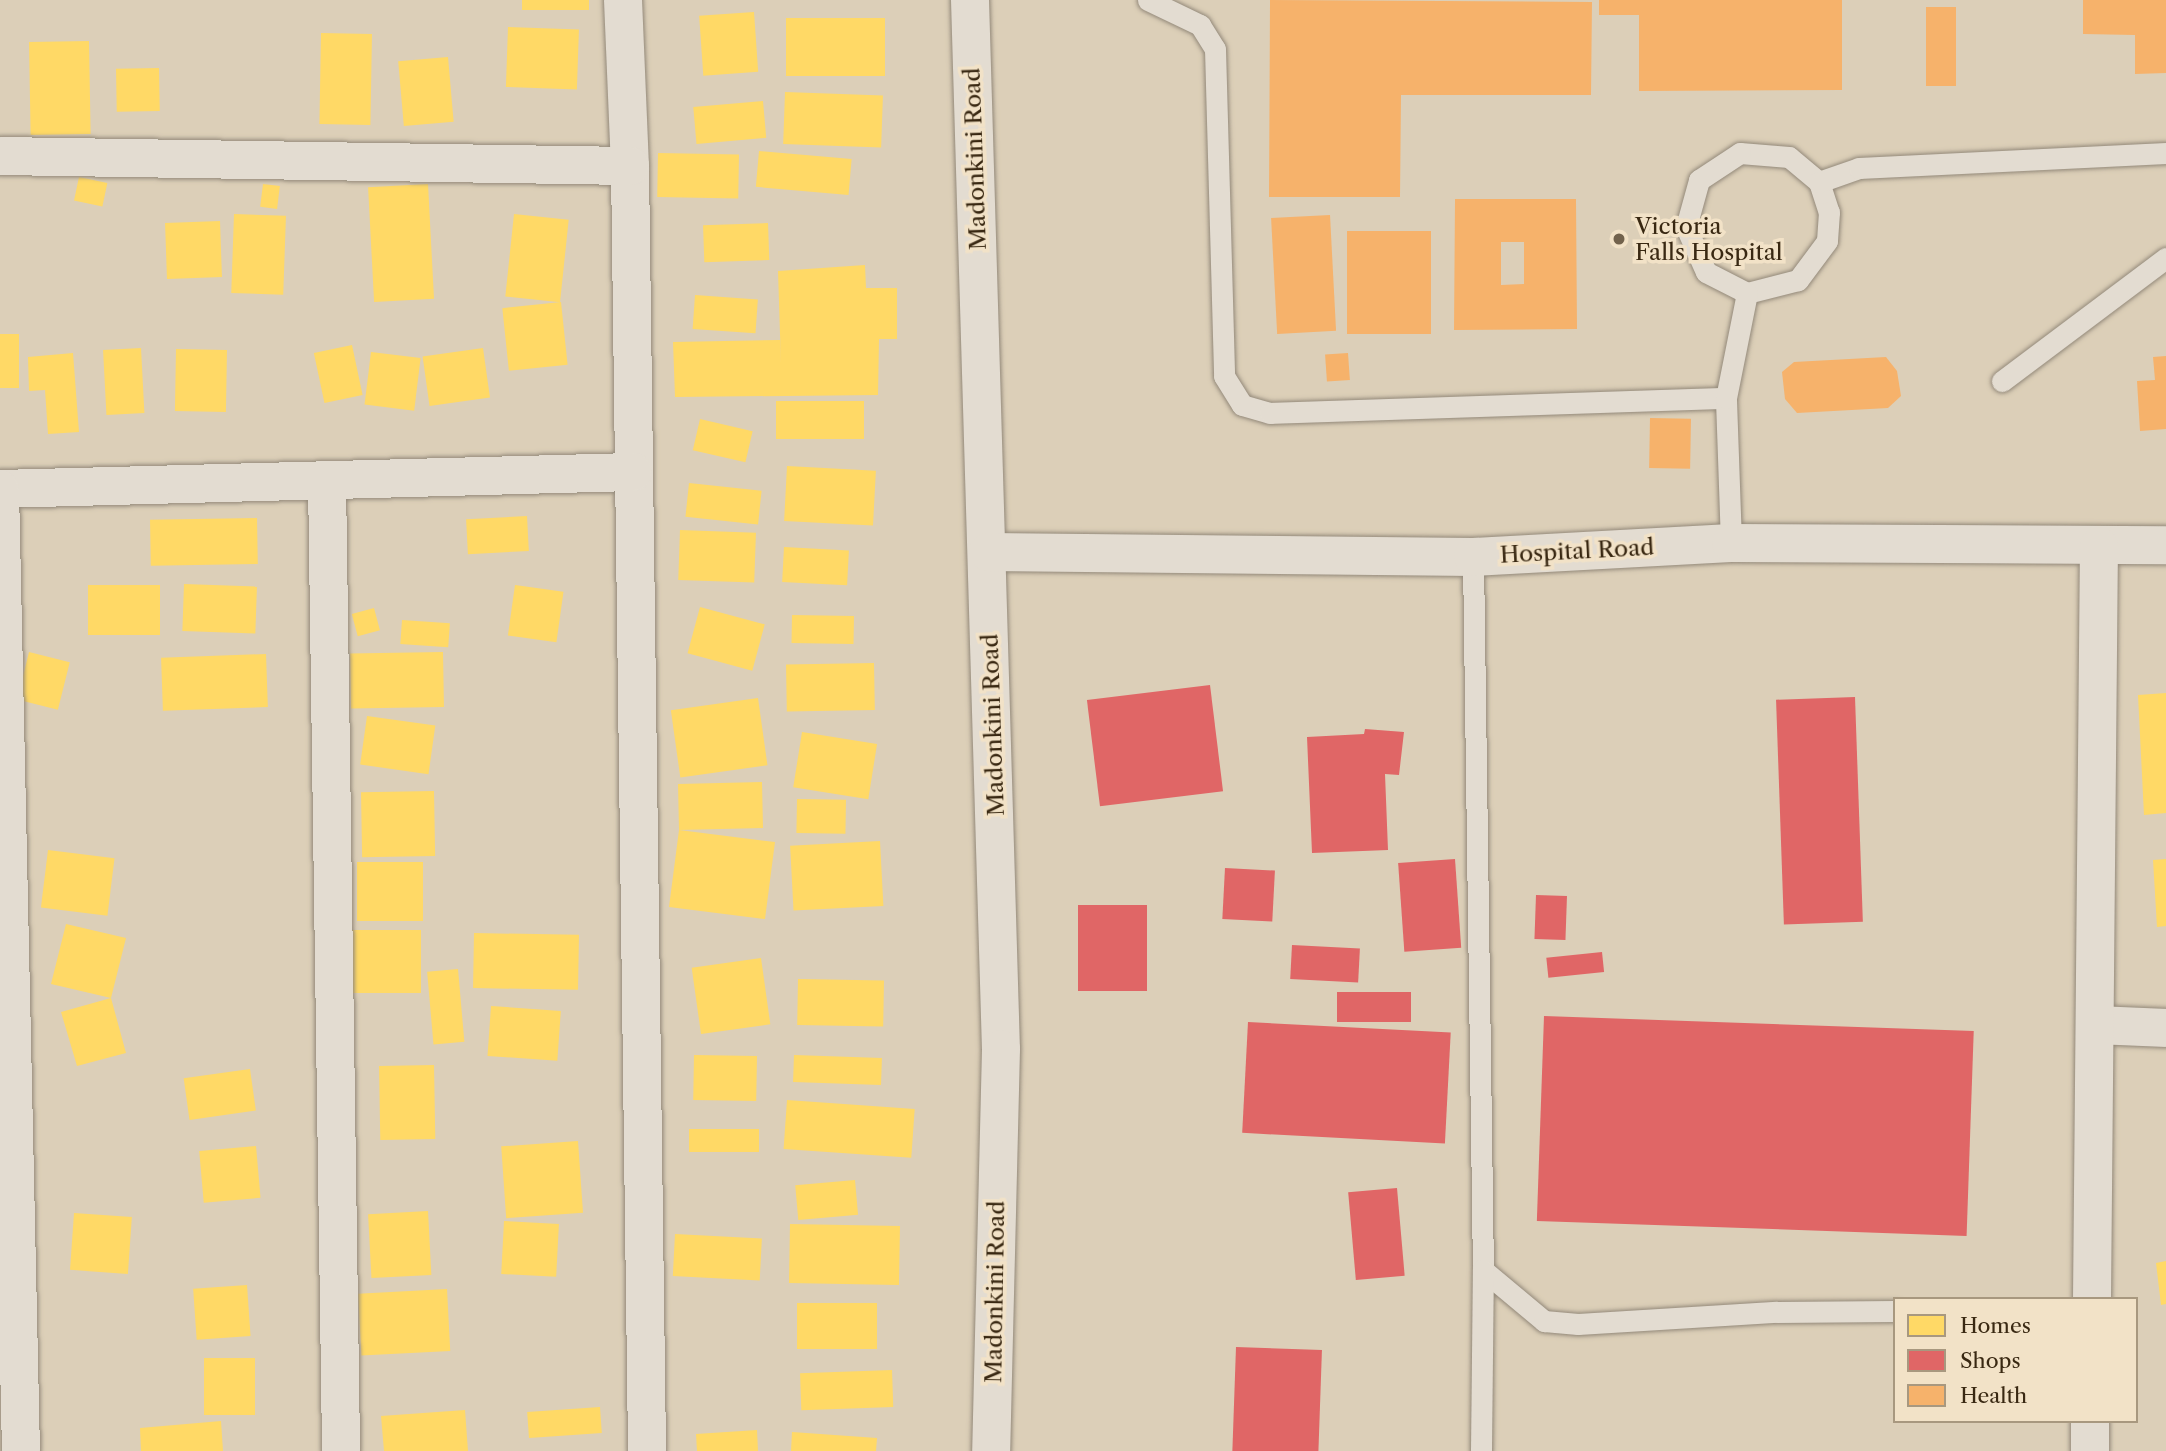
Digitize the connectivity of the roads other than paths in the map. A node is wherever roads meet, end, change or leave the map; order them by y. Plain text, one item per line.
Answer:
1 (623, 0) edge
2 (970, 0) edge
3 (1148, 0) edge
4 (2166, 153) edge
5 (0, 156) edge
6 (630, 166) junction
7 (1819, 182) junction
8 (2166, 258) edge
9 (1747, 293) junction
10 (2001, 381) dead end
11 (1726, 398) junction
12 (633, 472) junction
13 (327, 480) junction
14 (0, 489) edge
15 (1731, 543) junction
16 (2166, 545) edge
17 (2099, 546) junction
18 (988, 552) junction
19 (1473, 556) junction
20 (2097, 1025) junction
21 (2166, 1028) edge
22 (1483, 1270) junction
23 (2092, 1297) edge
24 (1893, 1311) edge
25 (2090, 1423) edge
26 (21, 1451) edge
27 (341, 1451) edge
28 (647, 1451) edge
29 (991, 1451) edge
30 (1481, 1451) edge
31 (2090, 1451) edge

1 - 6 street
2 - 18 street, Madonkini Road
3 - 11 lane
4 - 7 lane
5 - 6 street
6 - 12 street
7 - 9 lane
7 - 9 lane
8 - 10 lane
9 - 11 lane
11 - 15 lane
12 - 13 street
12 - 28 street
13 - 14 street
13 - 27 street
14 - 26 street
15 - 17 street, Hospital Road
15 - 19 street, Hospital Road
16 - 17 street, Hospital Road
17 - 20 street
18 - 19 street, Hospital Road
18 - 29 street, Madonkini Road
19 - 22 lane
20 - 21 street
20 - 23 street
22 - 24 lane
22 - 30 lane
25 - 31 street

